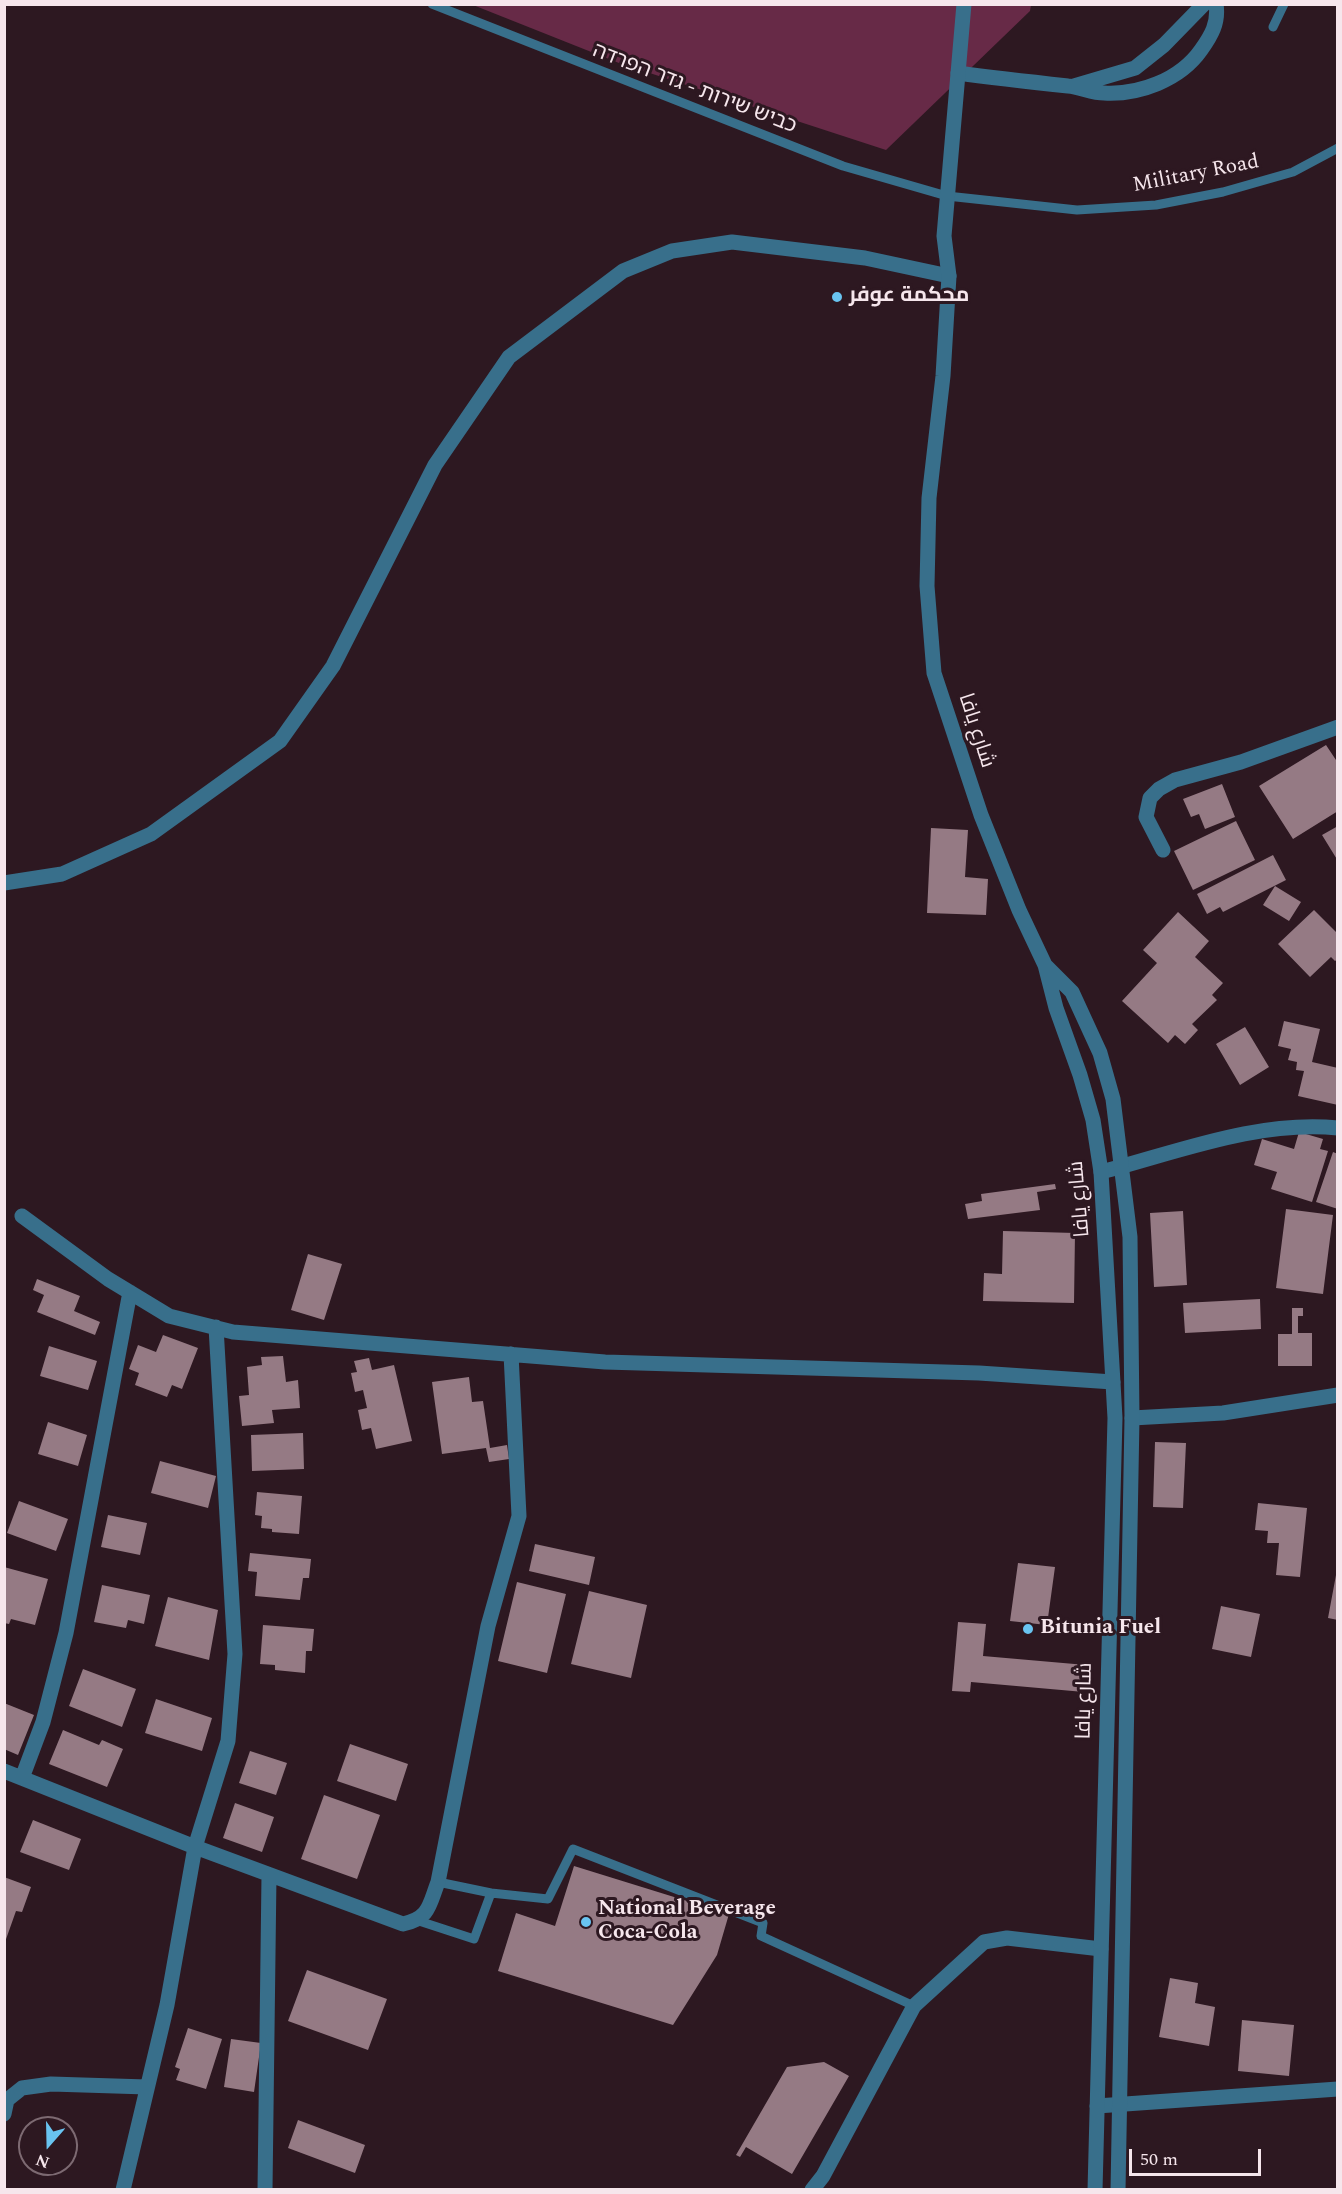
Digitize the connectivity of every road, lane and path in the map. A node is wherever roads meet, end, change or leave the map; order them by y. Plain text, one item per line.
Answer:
1 (432, 4) edge
2 (964, 4) edge
3 (1204, 4) edge
4 (1216, 4) edge
5 (1284, 4) edge
6 (1273, 27) dead end
7 (958, 73) junction
8 (1071, 87) junction
9 (1338, 148) edge
10 (947, 196) junction
11 (949, 276) junction
12 (1338, 728) edge
13 (1163, 850) dead end
14 (4, 883) edge
15 (1045, 965) junction
16 (1338, 1128) edge
17 (1123, 1166) junction
18 (1101, 1172) junction
19 (21, 1216) dead end
20 (130, 1292) junction
21 (216, 1328) junction
22 (512, 1354) junction
23 (1113, 1382) junction
24 (1338, 1395) edge
25 (1132, 1418) junction
26 (10, 1776) edge
27 (195, 1847) junction
28 (269, 1875) junction
29 (438, 1882) junction
30 (491, 1893) junction
31 (419, 1921) junction
32 (1101, 1949) junction
33 (914, 2006) junction
34 (147, 2087) junction
35 (1338, 2090) edge
36 (1122, 2104) junction
37 (1097, 2106) junction
38 (4, 2114) edge
39 (123, 2190) edge
40 (265, 2190) edge
41 (812, 2190) edge
42 (1095, 2190) edge
43 (1118, 2190) edge

1 - 10 lane, כביש שירות - גדר הפרדה
2 - 7 street, شارع يافا
3 - 8 street
4 - 8 street
5 - 6 lane
7 - 8 street
7 - 10 street, شارع يافا
9 - 10 lane, Military Road
10 - 11 street, شارع يافا
11 - 14 street
11 - 15 street, شارع يافا
12 - 13 street
15 - 17 street
15 - 18 street, شارع يافا
16 - 17 street
17 - 18 street
17 - 25 street
18 - 23 street, شارع يافا
19 - 20 street
20 - 21 street
20 - 26 street
21 - 22 street
21 - 27 street
22 - 23 street
22 - 29 street
23 - 32 street, شارع يافا
24 - 25 street
25 - 36 street
26 - 27 street
27 - 28 street
27 - 34 street
28 - 31 street
28 - 40 street
29 - 30 lane
29 - 31 street
30 - 31 lane
30 - 33 lane
32 - 33 street
32 - 37 street, شارع يافا
33 - 41 street
34 - 38 street
34 - 39 street
35 - 36 street
36 - 37 street
36 - 43 street
37 - 42 street, شارع يافا

